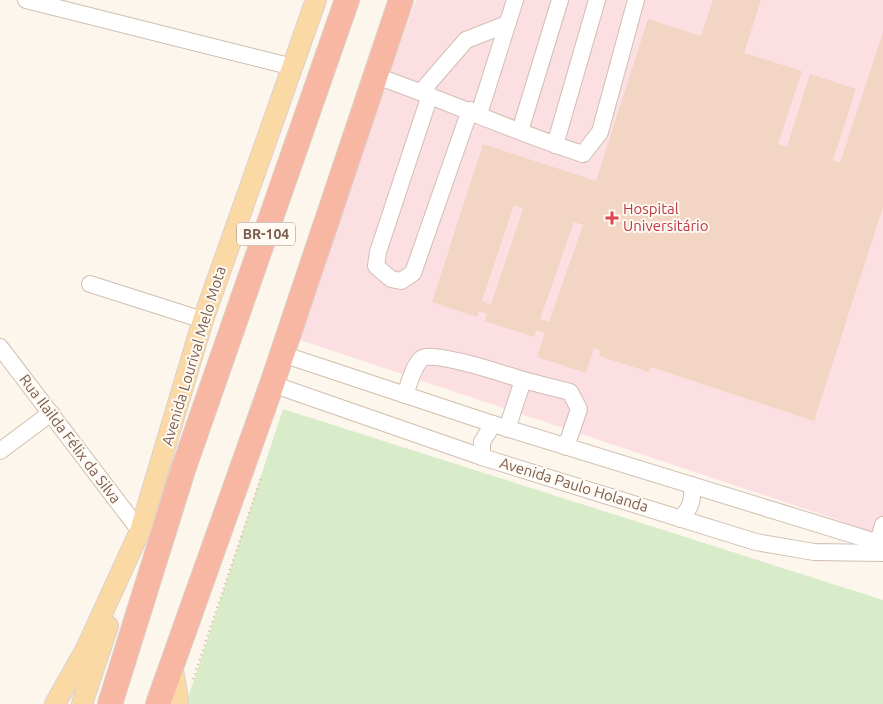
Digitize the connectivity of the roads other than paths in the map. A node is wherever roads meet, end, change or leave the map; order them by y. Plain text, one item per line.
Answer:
1 (26, 0) edge
2 (316, 0) edge
3 (347, 0) edge
4 (401, 0) edge
5 (515, 0) edge
6 (560, 0) edge
7 (597, 0) edge
8 (636, 0) edge
9 (507, 24) junction
10 (293, 67) junction
11 (376, 76) junction
12 (426, 94) junction
13 (475, 112) junction
14 (520, 131) junction
15 (555, 145) junction
16 (90, 284) dead end
17 (203, 320) junction
18 (282, 354) junction
19 (3, 356) edge
20 (523, 380) junction
21 (272, 384) junction
22 (405, 394) junction
23 (51, 413) junction
24 (500, 427) junction
25 (566, 447) junction
26 (0, 451) edge
27 (482, 457) junction
28 (692, 485) junction
29 (680, 518) junction
30 (883, 525) edge
31 (140, 532) junction
32 (881, 546) edge
33 (172, 664) junction
34 (55, 704) edge
35 (82, 704) edge
36 (110, 704) edge
37 (158, 704) edge
38 (176, 704) edge

1 - 10 street
2 - 10 main road, Avenida Lourival Melo Mota
3 - 36 highway, Avenida Lourival Melo Mota / BR-104
4 - 11 highway
5 - 9 street
6 - 14 street
7 - 15 street
8 - 15 street
9 - 12 street
9 - 13 street
10 - 17 main road, Avenida Lourival Melo Mota
11 - 12 street
11 - 18 highway
12 - 13 street
12 - 13 street
13 - 14 street
14 - 15 street
16 - 17 street
17 - 31 main road, Avenida Lourival Melo Mota
18 - 21 highway
18 - 22 street
19 - 23 street, Rua Ilailda Félix da Silva
20 - 22 street
20 - 24 street
20 - 25 street
21 - 27 street, Avenida Paulo Holanda
21 - 33 highway
22 - 24 street
23 - 26 street
23 - 31 street, Rua Ilailda Félix da Silva
24 - 25 street
24 - 27 street
25 - 28 street
27 - 29 street, Avenida Paulo Holanda
28 - 29 street
28 - 32 street
29 - 32 street, Avenida Paulo Holanda
30 - 32 street
31 - 34 main road, Avenida Lourival Melo Mota
31 - 35 main road
33 - 37 highway
33 - 38 main road

